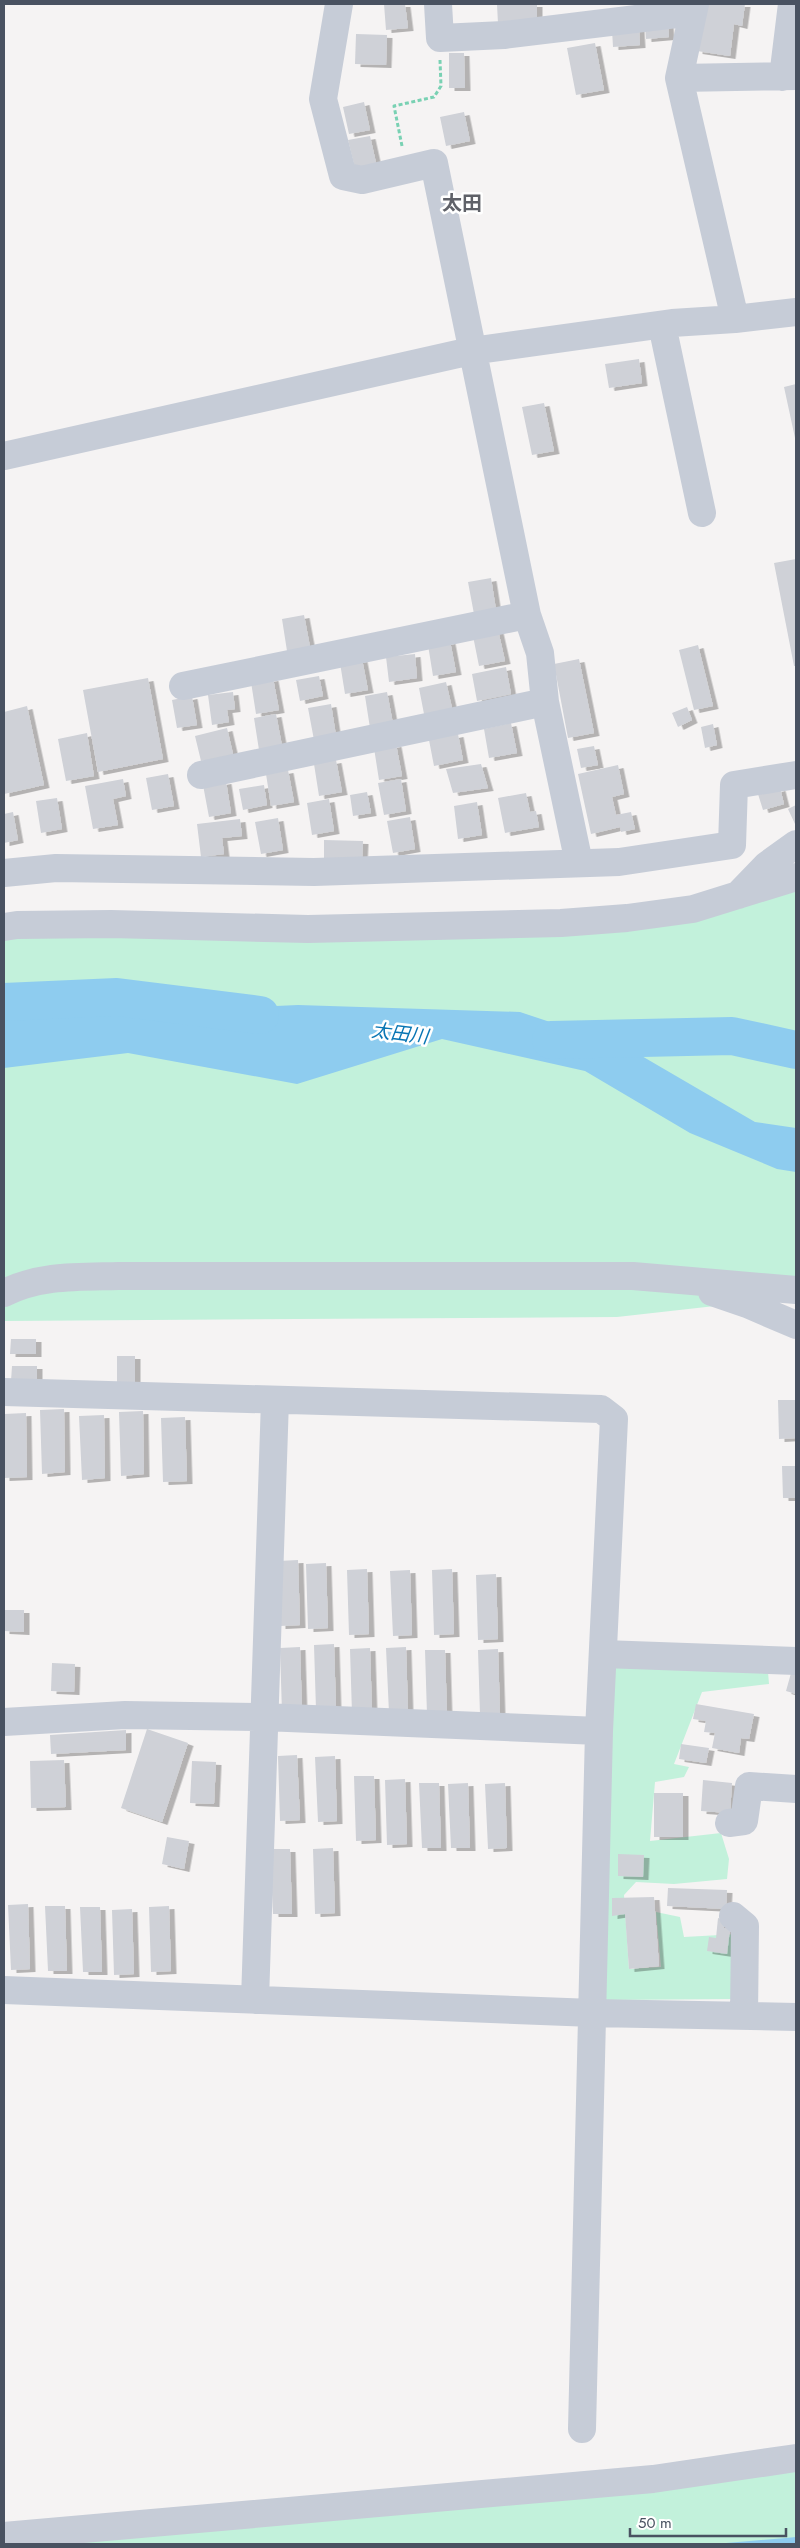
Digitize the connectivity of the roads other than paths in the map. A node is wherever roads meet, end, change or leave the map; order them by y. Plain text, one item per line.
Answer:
1 (339, 4) edge
2 (438, 4) edge
3 (792, 4) edge
4 (694, 8) edge
5 (790, 76) edge
6 (679, 78) junction
7 (796, 312) edge
8 (735, 319) junction
9 (662, 325) junction
10 (471, 352) junction
11 (4, 456) edge
12 (702, 513) dead end
13 (527, 615) junction
14 (183, 686) dead end
15 (545, 702) junction
16 (201, 775) dead end
17 (796, 775) edge
18 (796, 844) edge
19 (579, 863) junction
20 (4, 872) edge
21 (796, 877) edge
22 (737, 896) junction
23 (4, 927) edge
24 (694, 1282) junction
25 (796, 1290) edge
26 (4, 1293) edge
27 (796, 1325) edge
28 (4, 1392) edge
29 (275, 1400) junction
30 (603, 1654) junction
31 (796, 1661) edge
32 (264, 1717) junction
33 (4, 1722) edge
34 (599, 1731) junction
35 (796, 1789) edge
36 (729, 1823) dead end
37 (733, 1916) dead end
38 (4, 1990) edge
39 (255, 2000) junction
40 (593, 2013) junction
41 (744, 2016) junction
42 (796, 2017) edge
43 (582, 2429) dead end
44 (796, 2458) edge
45 (4, 2536) edge

1 - 10 street
2 - 4 street
3 - 5 street
4 - 6 street
5 - 6 street
6 - 8 street
7 - 8 street
8 - 9 street
9 - 10 street
9 - 12 street
10 - 11 street
10 - 13 street
13 - 14 street
13 - 15 street
15 - 16 street
15 - 19 street
17 - 19 street
18 - 22 street
19 - 20 street
21 - 22 street
22 - 23 street
24 - 25 street
24 - 26 street
24 - 27 street
28 - 29 street
29 - 30 street
29 - 32 street
30 - 31 street
30 - 34 street
32 - 33 street
32 - 34 street
32 - 39 street
34 - 40 street
35 - 36 street
37 - 41 street
38 - 39 street
39 - 40 street
40 - 41 street
40 - 43 street
41 - 42 street
44 - 45 street

